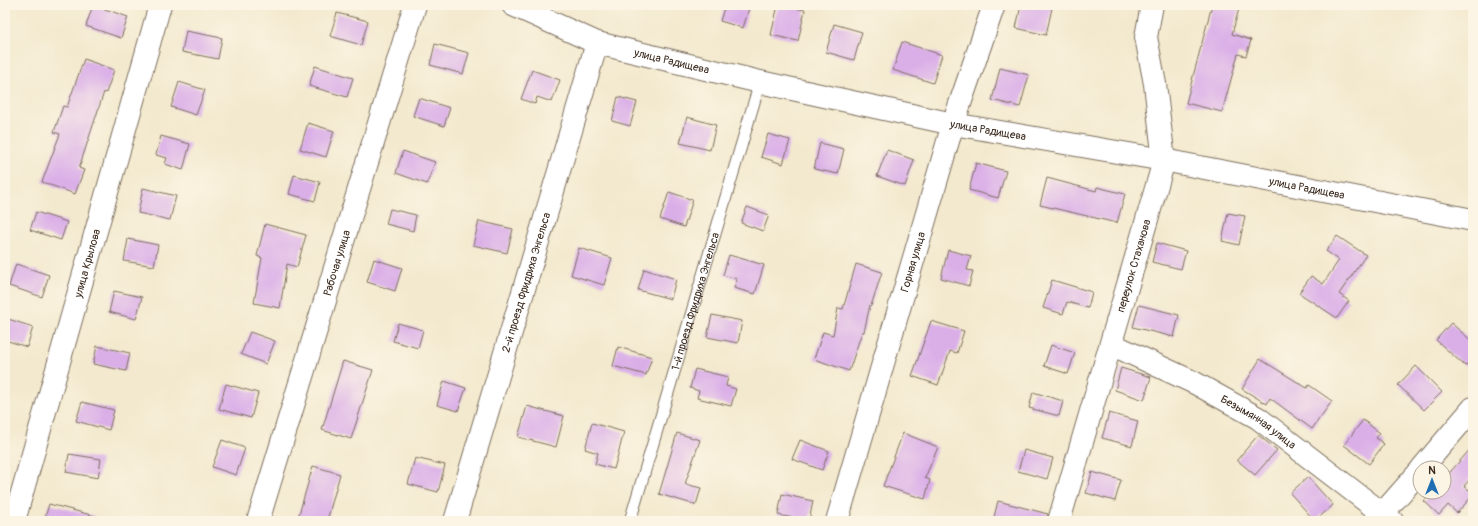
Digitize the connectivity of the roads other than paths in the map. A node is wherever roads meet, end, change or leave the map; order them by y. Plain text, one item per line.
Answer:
1 (160, 5) edge
2 (415, 5) edge
3 (513, 5) edge
4 (994, 5) edge
5 (1152, 5) edge
6 (597, 43) junction
7 (760, 82) junction
8 (952, 124) junction
9 (1164, 161) junction
10 (1473, 220) edge
11 (1111, 344) junction
12 (1473, 408) edge
13 (1429, 460) edge
14 (1412, 481) edge
15 (1383, 519) edge
16 (14, 521) edge
17 (258, 521) edge
18 (455, 521) edge
19 (630, 521) edge
20 (837, 521) edge
21 (1059, 521) edge

1 - 16 street, улица Крылова
2 - 17 street, Рабочая улица
3 - 6 street, улица Радищева
4 - 8 street, Горная улица
5 - 9 street, переулок Стаханова
6 - 7 street, улица Радищева
6 - 18 street, 2-й проезд Фридриха Энгельса
7 - 8 street, улица Радищева
7 - 19 lane, 1-й проезд Фридриха Энгельса
8 - 9 street, улица Радищева
8 - 20 street, Горная улица
9 - 10 street, улица Радищева
9 - 11 street, переулок Стаханова
11 - 15 street, Безымянная улица
11 - 21 street, переулок Стаханова
12 - 13 street
14 - 15 street

